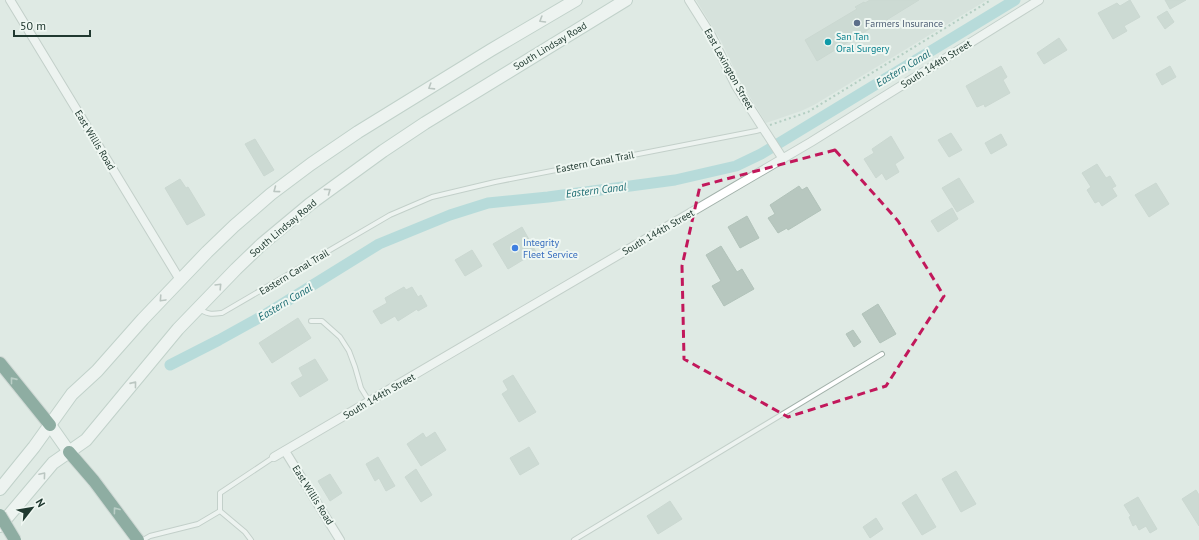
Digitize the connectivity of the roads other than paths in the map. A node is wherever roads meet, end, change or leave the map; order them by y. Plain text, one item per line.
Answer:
1 (10, 0) edge
2 (576, 0) edge
3 (626, 0) edge
4 (689, 0) edge
5 (1039, 0) edge
6 (765, 131) junction
7 (780, 155) junction
8 (180, 280) junction
9 (199, 307) junction
10 (311, 320) dead end
11 (882, 354) dead end
12 (0, 363) edge
13 (369, 401) junction
14 (50, 425) junction
15 (285, 451) junction
16 (69, 452) junction
17 (274, 457) joint
18 (0, 489) edge
19 (220, 511) junction
20 (0, 515) edge
21 (0, 526) edge
22 (15, 540) edge
23 (138, 540) edge
24 (143, 540) edge
25 (251, 540) edge
26 (340, 540) edge
27 (574, 540) edge

1 - 8 street, East Willis Road
2 -> 8 main road
9 -> 3 main road, South Lindsay Road
4 - 6 street, East Lexington Street
5 - 7 street, South 144th Street
6 - 7 street, East Lexington Street
6 - 9 lane, Eastern Canal Trail
7 - 13 street, South 144th Street
8 -> 14 main road
16 -> 9 main road, South Lindsay Road
10 - 13 lane
11 - 27 lane
14 -> 12 highway
13 - 15 street, South 144th Street
14 - 16 main road
14 - 18 main road
15 - 17 street, South 144th Street
15 - 26 street, East Willis Road
21 -> 16 main road, South Lindsay Road
23 -> 16 highway
17 - 19 lane
19 - 24 lane
19 - 25 lane
20 - 22 highway, bridge

